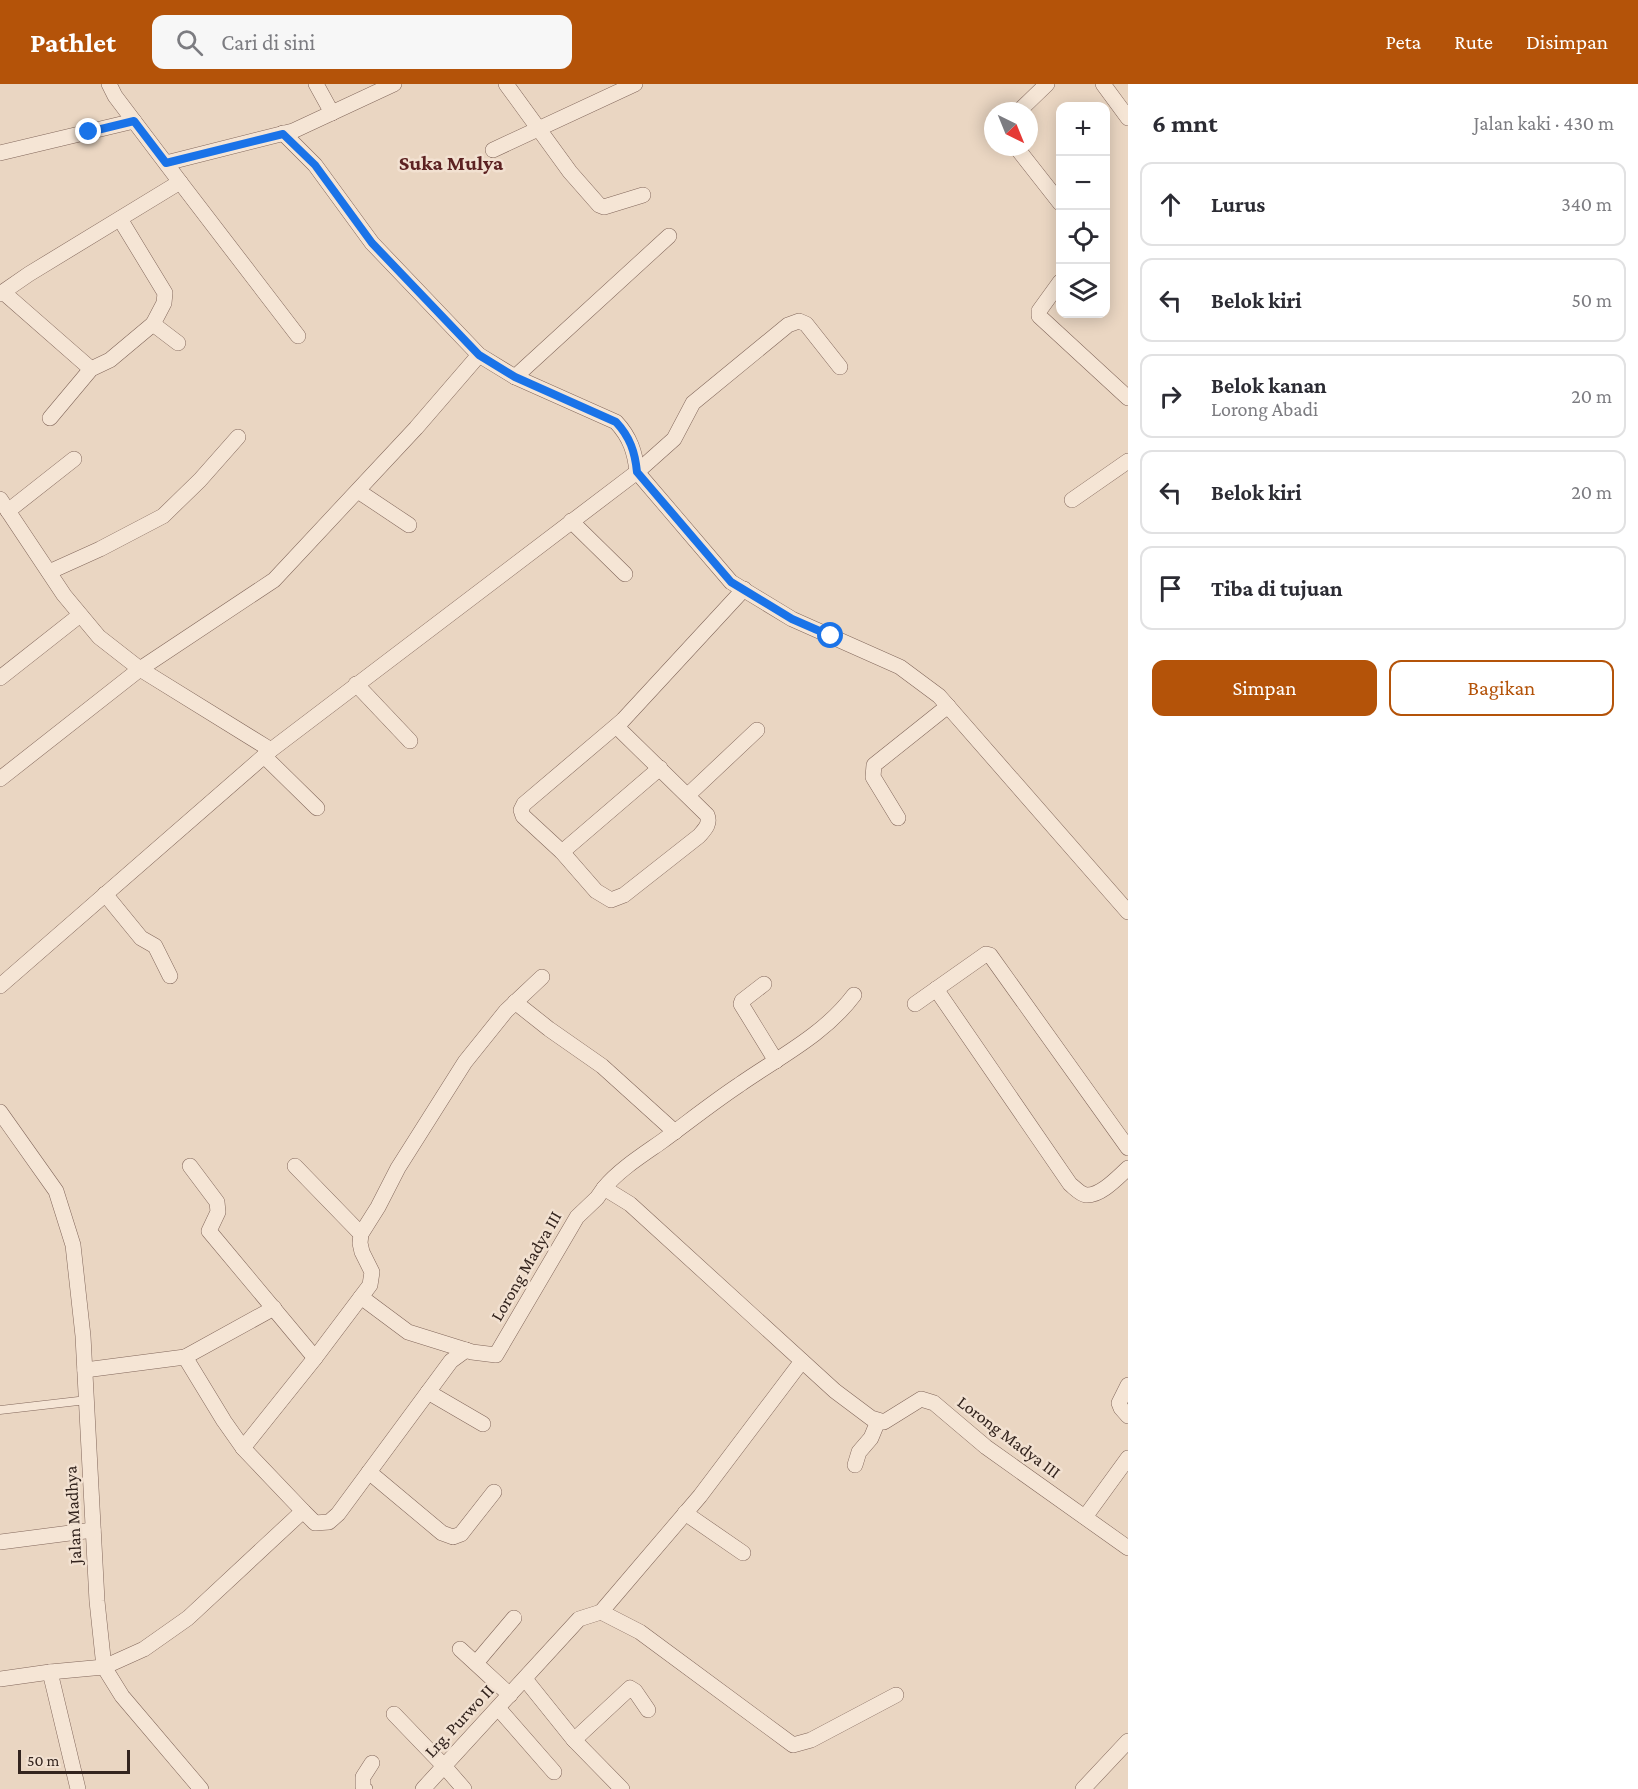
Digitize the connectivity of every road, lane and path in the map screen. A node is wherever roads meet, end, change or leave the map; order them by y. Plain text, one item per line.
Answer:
1 (109, 84) edge
2 (316, 84) edge
3 (394, 84) edge
4 (506, 84) edge
5 (635, 84) edge
6 (1047, 84) edge
7 (1103, 84) edge
8 (1028, 102) edge
9 (332, 113) junction
10 (1128, 118) edge
11 (134, 121) junction
12 (539, 129) junction
13 (283, 134) junction
14 (493, 150) dead end
15 (0, 153) edge
16 (1023, 156) edge
17 (166, 163) junction
18 (180, 182) junction
19 (643, 195) dead end
20 (1056, 198) edge
21 (120, 219) junction
22 (669, 237) dead end
23 (1056, 288) edge
24 (2, 293) edge
25 (153, 324) junction
26 (298, 336) dead end
27 (178, 343) dead end
28 (479, 355) junction
29 (840, 367) dead end
30 (91, 369) junction
31 (515, 377) junction
32 (1128, 398) edge
33 (50, 418) dead end
34 (238, 437) dead end
35 (74, 459) dead end
36 (1128, 461) edge
37 (637, 472) junction
38 (358, 491) junction
39 (1072, 500) dead end
40 (4, 505) edge
41 (571, 521) junction
42 (410, 525) dead end
43 (49, 572) junction
44 (625, 574) dead end
45 (744, 590) junction
46 (80, 615) junction
47 (140, 669) junction
48 (0, 678) edge
49 (356, 684) junction
50 (948, 706) junction
51 (616, 726) junction
52 (757, 730) dead end
53 (410, 741) dead end
54 (268, 753) junction
55 (660, 768) junction
56 (0, 780) edge
57 (688, 795) junction
58 (317, 808) dead end
59 (898, 818) dead end
60 (562, 852) junction
61 (105, 894) junction
62 (1128, 912) edge
63 (170, 976) dead end
64 (542, 976) dead end
65 (764, 984) dead end
66 (0, 986) edge
67 (936, 989) junction
68 (854, 995) dead end
69 (515, 1002) junction
70 (915, 1004) dead end
71 (776, 1061) junction
72 (0, 1112) edge
73 (675, 1132) junction
74 (1128, 1148) edge
75 (190, 1166) dead end
76 (296, 1166) dead end
77 (1128, 1168) edge
78 (604, 1188) junction
79 (361, 1234) junction
80 (361, 1297) junction
81 (274, 1308) junction
82 (466, 1350) junction
83 (185, 1357) junction
84 (315, 1358) junction
85 (802, 1361) junction
86 (85, 1370) junction
87 (1128, 1385) edge
88 (428, 1392) junction
89 (87, 1400) junction
90 (0, 1410) edge
91 (1128, 1416) edge
92 (878, 1421) junction
93 (483, 1424) dead end
94 (243, 1448) junction
95 (1128, 1458) edge
96 (855, 1465) dead end
97 (369, 1472) junction
98 (494, 1492) dead end
99 (303, 1511) junction
100 (685, 1513) junction
101 (1085, 1517) junction
102 (93, 1530) junction
103 (0, 1542) edge
104 (1128, 1548) edge
105 (743, 1554) dead end
106 (601, 1612) junction
107 (514, 1618) dead end
108 (460, 1649) dead end
109 (476, 1663) junction
110 (104, 1667) junction
111 (50, 1672) junction
112 (525, 1679) junction
113 (0, 1680) edge
114 (510, 1695) junction
115 (896, 1695) dead end
116 (498, 1708) junction
117 (648, 1710) dead end
118 (394, 1714) dead end
119 (574, 1740) junction
120 (1128, 1741) edge
121 (372, 1763) dead end
122 (444, 1766) junction
123 (554, 1772) dead end
124 (78, 1789) edge
125 (201, 1789) edge
126 (364, 1789) edge
127 (423, 1789) edge
128 (464, 1789) edge
129 (622, 1789) edge
130 (1083, 1789) edge

1 - 11 street
2 - 9 street
3 - 9 street
4 - 12 street
5 - 12 street
6 - 8 street
7 - 10 street
9 - 13 street
11 - 15 street
11 - 17 street
12 - 14 street
12 - 19 street
13 - 17 street
13 - 28 street
16 - 20 street
17 - 18 street
18 - 21 street
18 - 26 street
21 - 24 street
21 - 25 street
22 - 31 street
23 - 32 street
24 - 30 street
25 - 27 street
25 - 30 street
28 - 31 street
28 - 38 street
29 - 37 street
30 - 33 street
31 - 37 street
34 - 43 street
35 - 40 street
36 - 39 street
37 - 41 street
37 - 45 street
38 - 42 street
38 - 47 street
40 - 43 street
41 - 44 street
41 - 49 street
43 - 46 street
45 - 50 street
45 - 51 street
46 - 47 street
46 - 48 street
47 - 54 street
47 - 56 street
49 - 53 street
49 - 54 street
50 - 59 street
50 - 62 street
51 - 55 street
51 - 60 street
52 - 57 street
54 - 58 street
54 - 61 street
55 - 57 street
55 - 60 street
57 - 60 street
61 - 63 street
61 - 66 street
64 - 69 street
65 - 71 street
67 - 70 street
67 - 74 street
67 - 77 street
68 - 71 street
69 - 73 street
69 - 79 street
71 - 73 street
72 - 86 street, Jalan Madhya
73 - 78 street
75 - 81 street
76 - 79 street
78 - 82 street, Lorong Madya III
78 - 85 street
79 - 80 street
80 - 82 street
80 - 84 street
81 - 83 street
81 - 84 street
82 - 88 street
83 - 86 street
83 - 94 street
84 - 94 street
85 - 92 street
85 - 100 street
86 - 89 street, Jalan Madhya
87 - 91 street
88 - 93 street
88 - 97 street
89 - 90 lane
89 - 102 street, Jalan Madhya
92 - 96 street
92 - 101 street, Lorong Madya III
94 - 99 street
95 - 101 street
97 - 98 street
97 - 99 street
99 - 110 street
100 - 105 street
100 - 106 street
101 - 104 street, Lorong Madya III
102 - 103 street
102 - 110 street, Jalan Madhya
106 - 112 street, Lrg. Purwo II
106 - 115 street
107 - 109 street
108 - 109 street
109 - 114 street
110 - 111 street
110 - 125 street, Jalan Madhya
111 - 113 street
111 - 124 street
112 - 114 street, Lrg. Purwo II
112 - 119 street
114 - 116 street, Lrg. Purwo II
116 - 122 street, Lrg. Purwo II
116 - 123 street
117 - 119 street
118 - 122 street
119 - 129 street
120 - 130 street
121 - 126 street
122 - 127 street, Lrg. Purwo II
122 - 128 street

